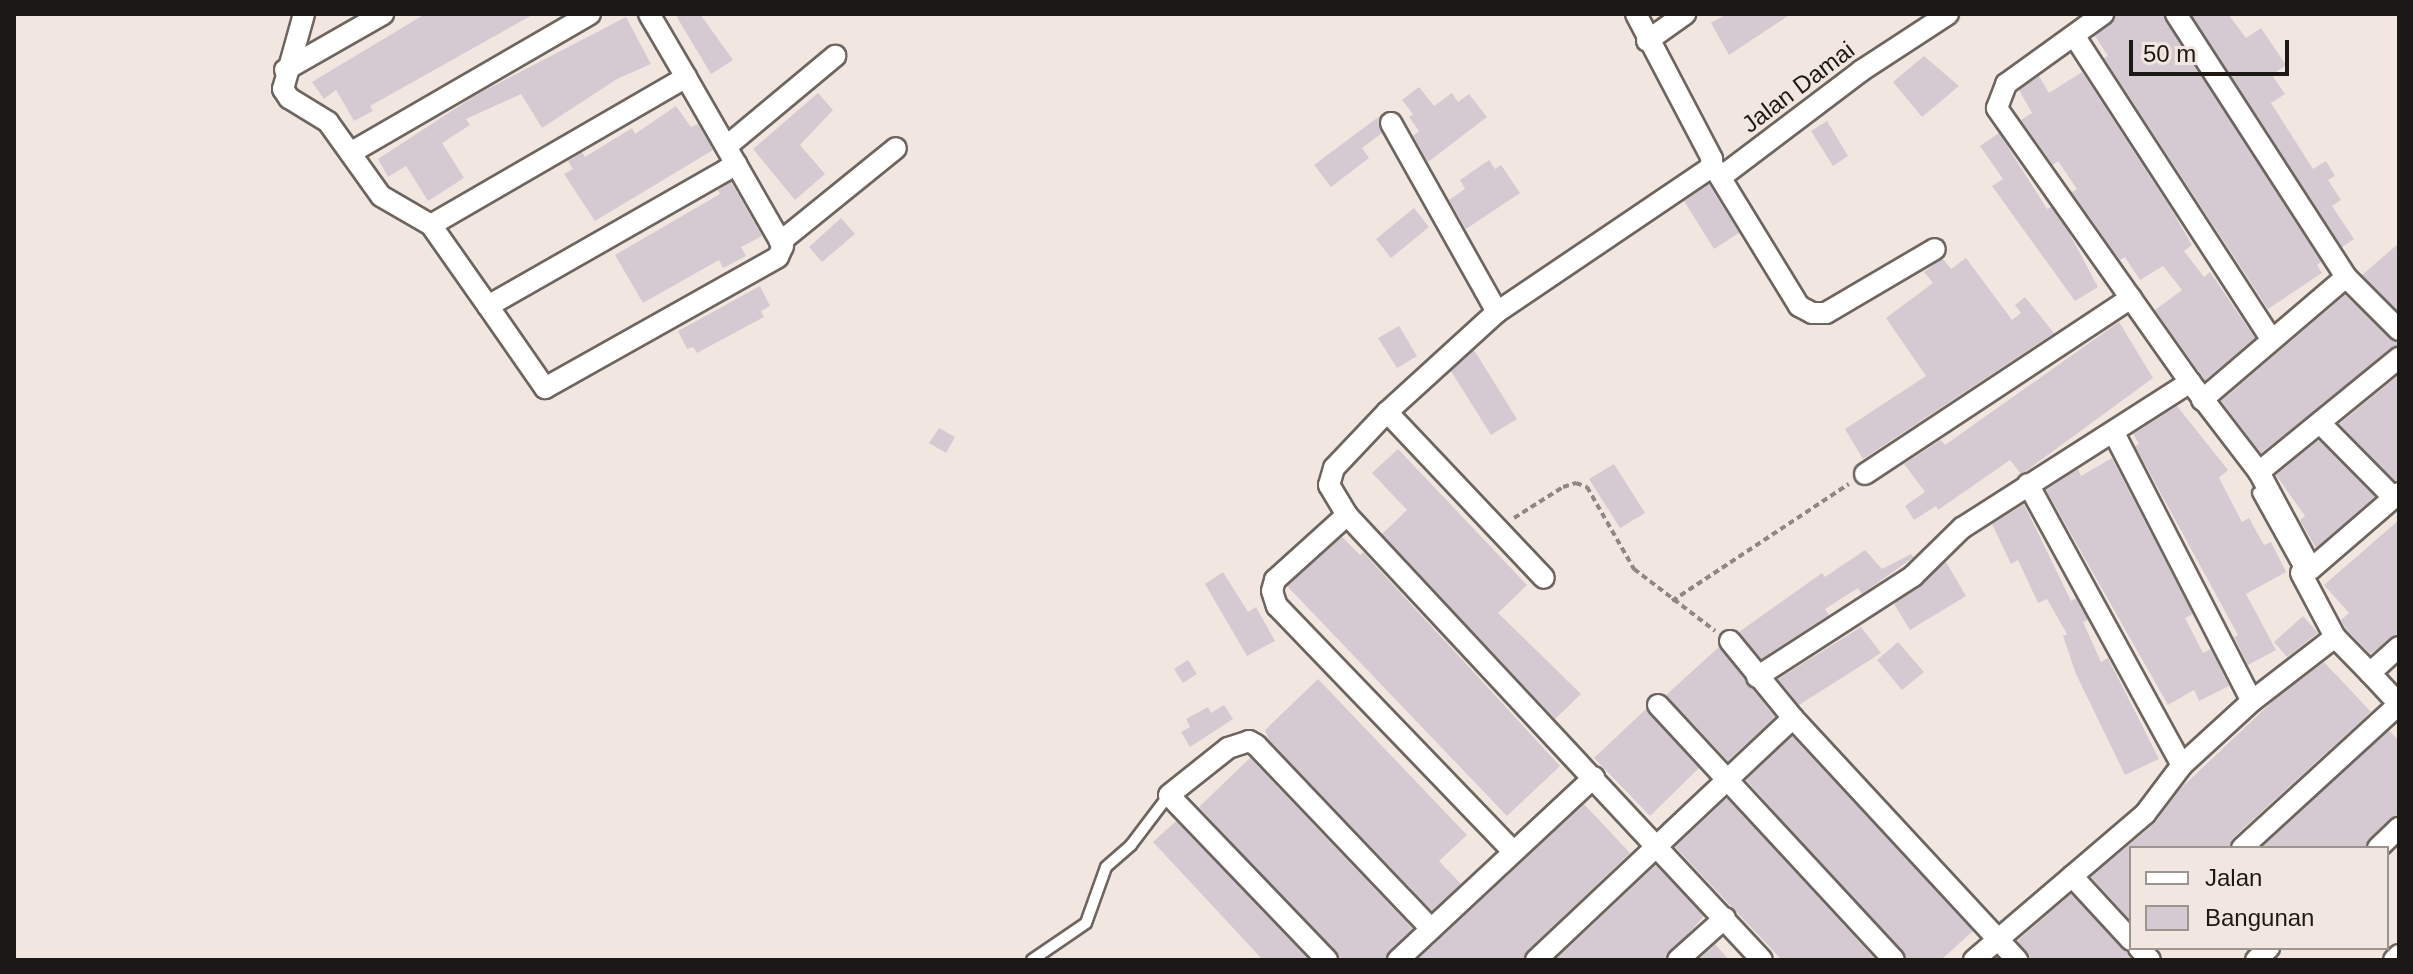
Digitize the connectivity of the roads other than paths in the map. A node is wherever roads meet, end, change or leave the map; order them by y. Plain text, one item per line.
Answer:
1 (304, 14) edge
2 (383, 14) edge
3 (590, 14) edge
4 (649, 14) edge
5 (1636, 14) edge
6 (1685, 14) edge
7 (1948, 14) edge
8 (2103, 14) edge
9 (2176, 14) edge
10 (2075, 37) junction
11 (1647, 41) junction
12 (835, 56) dead end
13 (285, 70) junction
14 (686, 77) junction
15 (1391, 123) dead end
16 (896, 148) dead end
17 (352, 152) junction
18 (731, 155) junction
19 (1716, 171) junction
20 (431, 225) junction
21 (780, 242) junction
22 (1935, 249) dead end
23 (2346, 277) junction
24 (2131, 298) junction
25 (488, 306) junction
26 (1497, 312) junction
27 (2399, 330) edge
28 (2271, 339) junction
29 (2399, 358) edge
30 (2190, 382) junction
31 (2202, 400) junction
32 (1387, 412) junction
33 (2321, 424) junction
34 (2114, 433) junction
35 (1865, 474) road end
36 (2259, 483) junction
37 (2028, 484) junction
38 (2397, 496) edge
39 (1347, 515) junction
40 (2306, 571) junction
41 (1544, 578) dead end
42 (2335, 637) junction
43 (1730, 641) road end
44 (2399, 647) edge
45 (2370, 673) junction
46 (1757, 677) junction
47 (2252, 701) junction
48 (2399, 704) edge
49 (1658, 705) dead end
50 (1793, 718) junction
51 (2182, 765) junction
52 (1594, 777) junction
53 (1726, 781) junction
54 (1169, 795) junction
55 (2399, 828) edge
56 (2244, 846) edge
57 (2380, 846) edge
58 (1658, 847) junction
59 (1511, 849) junction
60 (2072, 876) junction
61 (1725, 918) junction
62 (1431, 929) junction
63 (2129, 938) edge
64 (1998, 940) junction
65 (2399, 955) edge
66 (1032, 960) edge
67 (1327, 960) edge
68 (1398, 960) edge
69 (1536, 960) edge
70 (1678, 960) edge
71 (1762, 960) edge
72 (1894, 960) edge
73 (1974, 960) edge
74 (2017, 960) edge
75 (2394, 960) edge

1 - 13 street
2 - 13 street
3 - 17 street
4 - 14 street
5 - 11 street
6 - 11 street
7 - 19 street, Jalan Damai
8 - 10 street
9 - 23 street
10 - 24 street
10 - 28 street
11 - 19 street
12 - 18 street
13 - 17 street
14 - 18 street
14 - 20 street
15 - 26 street
16 - 21 street
17 - 20 street
18 - 21 street
18 - 25 street
19 - 22 street
19 - 26 street, Jalan Damai
20 - 25 street
21 - 25 street
23 - 27 street
23 - 28 street
24 - 30 street
24 - 35 street
26 - 32 street, Jalan Damai
28 - 31 street
29 - 33 street
30 - 31 street
30 - 34 street
31 - 36 street
32 - 39 street, Jalan Damai
32 - 41 street
33 - 36 street
33 - 38 street
34 - 37 street
34 - 47 street
36 - 40 street
37 - 46 street
37 - 51 street
38 - 40 street
39 - 52 street, Jalan Damai
39 - 59 street
40 - 42 street
42 - 45 street
42 - 47 street
43 - 46 street
44 - 45 street
45 - 48 street
46 - 50 street
47 - 51 street
48 - 56 street
49 - 53 street
50 - 53 street
50 - 64 street
51 - 60 street
52 - 58 street, Jalan Damai
52 - 59 street
53 - 58 street
53 - 72 street
54 - 62 street
54 - 66 lane
54 - 67 street
55 - 57 street
58 - 61 street, Jalan Damai
58 - 69 street
59 - 62 street
60 - 63 street
60 - 64 street
61 - 70 street
61 - 71 street, Jalan Damai
62 - 68 street
64 - 73 street
64 - 74 street
65 - 75 street

